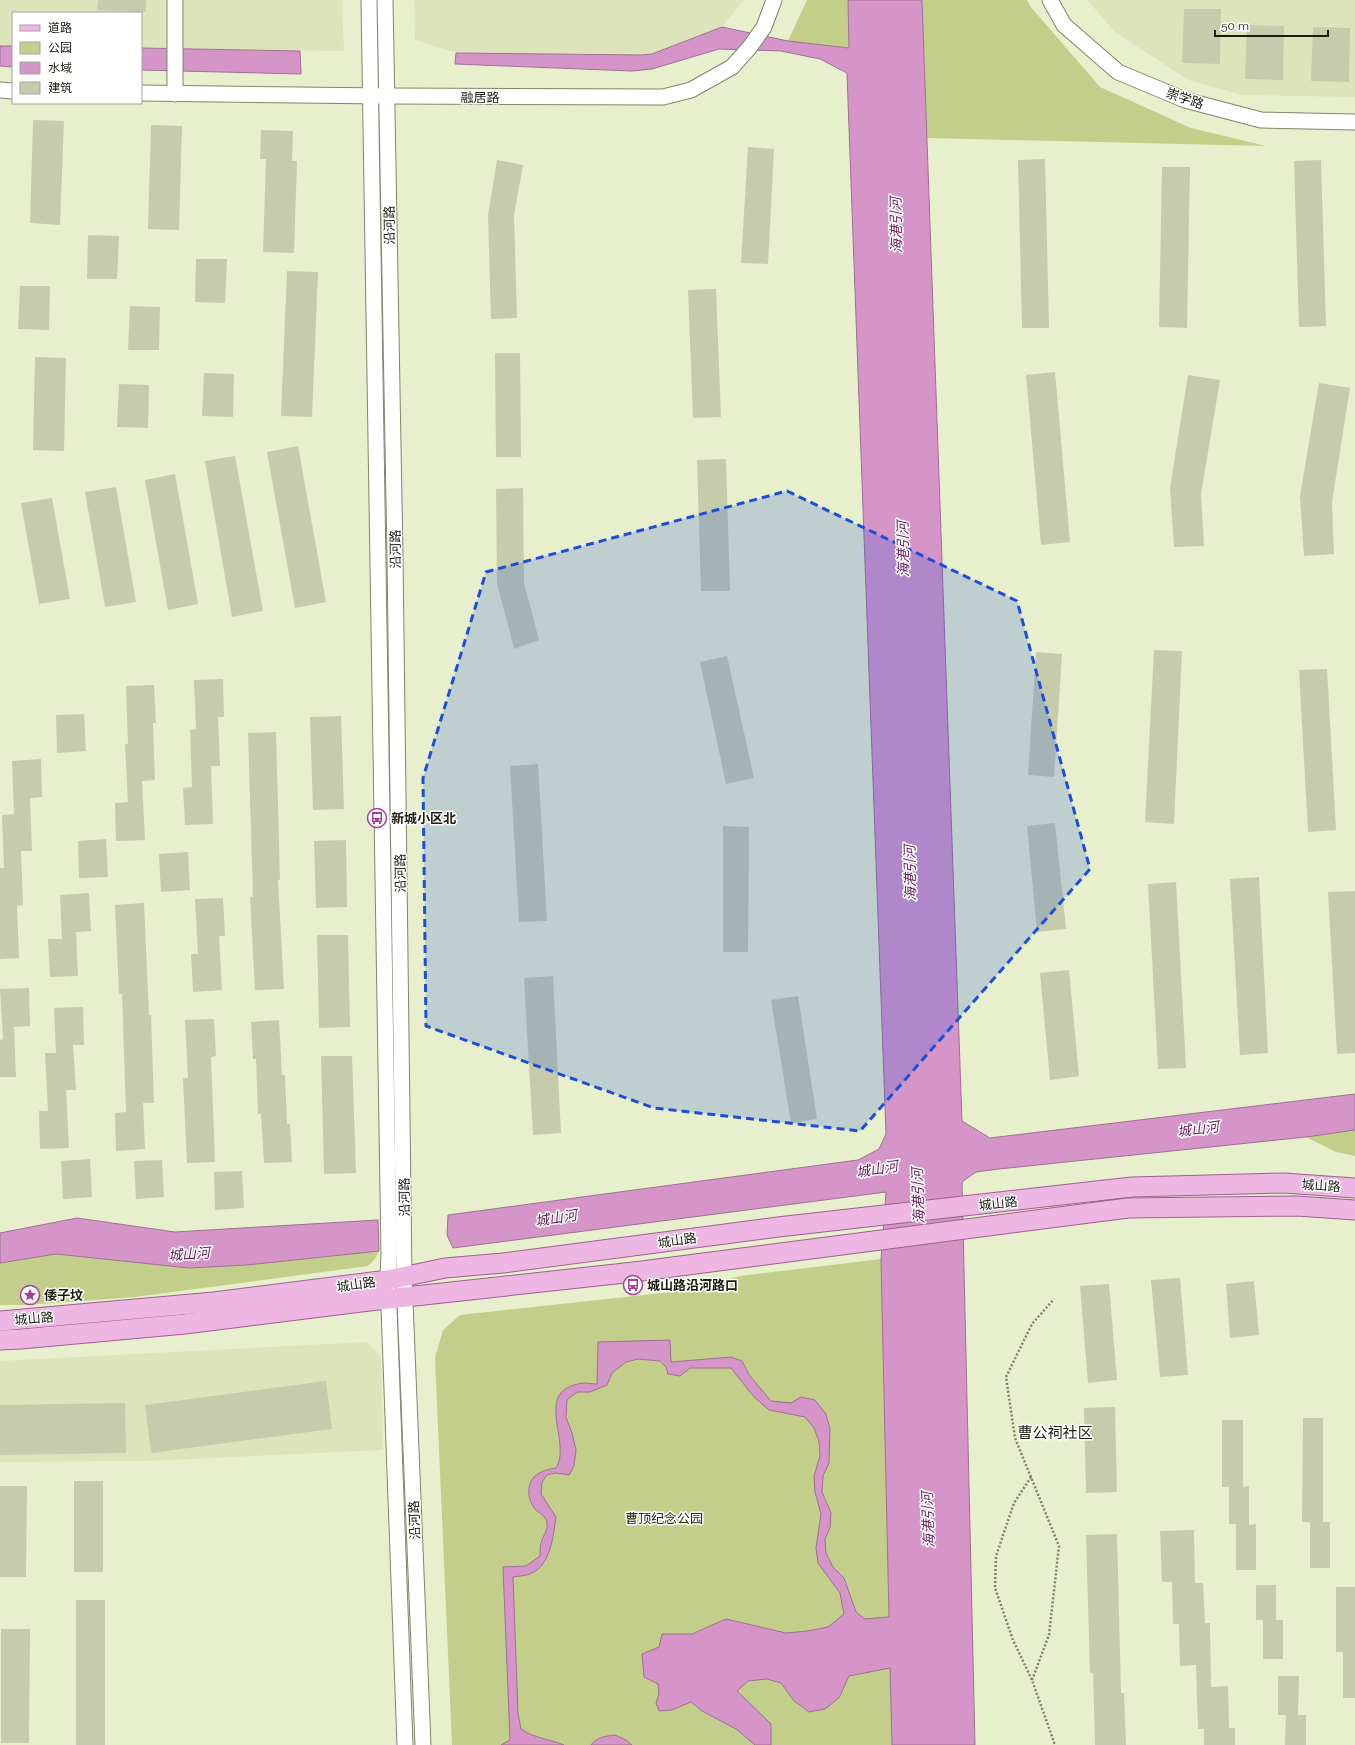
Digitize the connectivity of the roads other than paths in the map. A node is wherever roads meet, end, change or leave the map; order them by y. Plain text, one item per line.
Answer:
1 (175, 0) edge
2 (369, 0) edge
3 (385, 0) edge
4 (774, 0) edge
5 (1050, 0) edge
6 (0, 90) edge
7 (12, 91) edge
8 (142, 93) edge
9 (175, 94) junction
10 (371, 96) junction
11 (386, 96) junction
12 (1355, 122) edge
13 (1355, 1188) edge
14 (1355, 1210) edge
15 (396, 1278) junction
16 (397, 1298) junction
17 (0, 1321) edge
18 (0, 1340) edge
19 (405, 1745) edge
20 (423, 1745) edge

1 - 9 street
2 - 10 street, 沿河路
3 - 11 street, 沿河路
4 - 11 street, 融居路
5 - 12 street, 崇学路
6 - 7 street
8 - 9 street, 融居路
9 - 10 street, 融居路
10 - 11 street, 融居路
10 - 15 street, 沿河路
11 - 15 street, 沿河路
13 - 15 main road, 城山路
14 - 16 main road, 城山路
15 - 16 street, 沿河路
15 - 17 main road, 城山路
16 - 18 main road, 城山路
16 - 19 street, 沿河路
16 - 20 street, 沿河路

